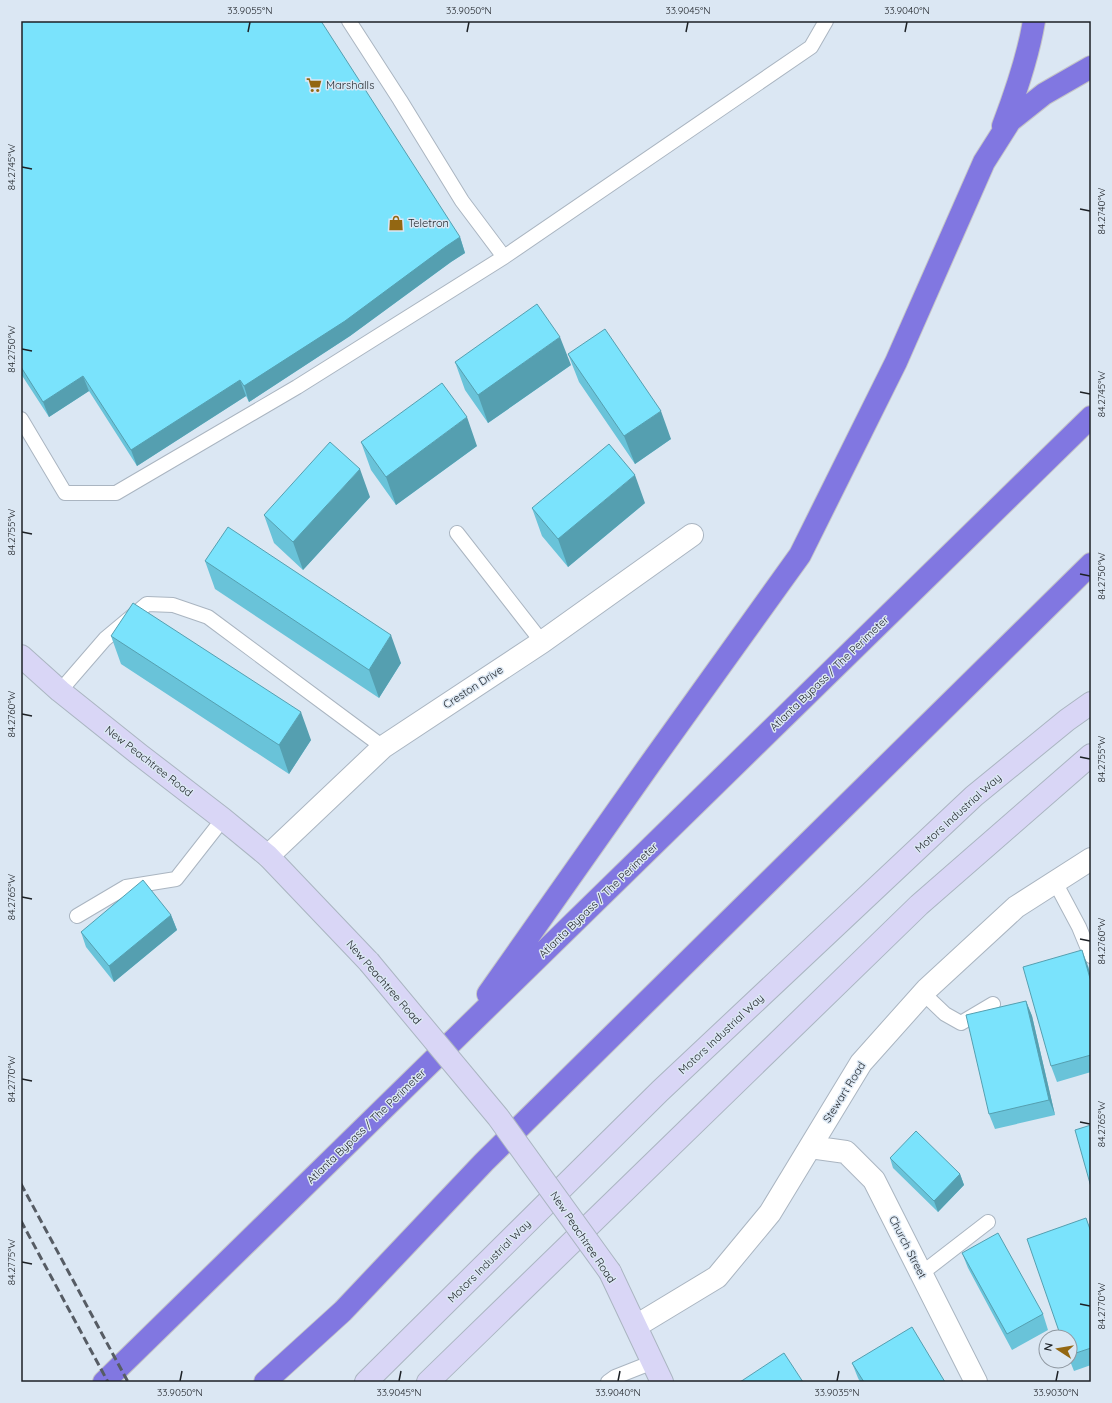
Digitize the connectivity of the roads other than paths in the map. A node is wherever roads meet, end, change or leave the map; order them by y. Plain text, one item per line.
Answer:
1 (349, 21) edge
2 (826, 21) edge
3 (1034, 21) edge
4 (1091, 67) edge
5 (996, 144) junction
6 (504, 257) junction
7 (1091, 417) edge
8 (21, 418) edge
9 (457, 533) dead end
10 (692, 535) dead end
11 (1091, 564) edge
12 (542, 642) junction
13 (21, 656) edge
14 (60, 691) junction
15 (1091, 703) edge
16 (383, 747) junction
17 (1091, 754) edge
18 (223, 819) junction
19 (268, 856) junction
20 (1091, 859) edge
21 (1055, 882) junction
22 (77, 916) dead end
23 (1091, 956) edge
24 (923, 993) junction
25 (993, 1004) dead end
26 (457, 1038) junction
27 (810, 1147) junction
28 (988, 1222) dead end
29 (922, 1273) junction
30 (636, 1326) junction
31 (653, 1362) junction
32 (104, 1382) edge
33 (265, 1382) edge
34 (366, 1382) edge
35 (428, 1382) edge
36 (608, 1382) edge
37 (662, 1382) edge
38 (976, 1382) edge

1 - 6 lane
2 - 6 lane
3 - 5 highway
4 - 5 highway
5 - 26 highway
6 - 8 lane
7 - 26 highway, Atlanta Bypass / The Perimeter
9 - 12 lane
10 - 12 street, Creston Drive
11 - 33 highway
12 - 16 street, Creston Drive
13 - 14 main road, New Peachtree Road
14 - 16 lane
14 - 18 main road, New Peachtree Road
15 - 34 main road, Motors Industrial Way
16 - 19 street, Creston Drive
17 - 35 main road
18 - 19 main road, New Peachtree Road
18 - 22 lane
19 - 30 main road, New Peachtree Road, bridge
20 - 21 street, Stewart Road
21 - 23 lane
21 - 24 street, Stewart Road
24 - 25 lane
24 - 27 street, Stewart Road
26 - 32 highway, Atlanta Bypass / The Perimeter
27 - 29 street, Church Street
27 - 30 street, Stewart Road
28 - 29 lane
29 - 38 street, Church Street
30 - 31 main road, New Peachtree Road
31 - 36 lane
31 - 37 main road, New Peachtree Road

